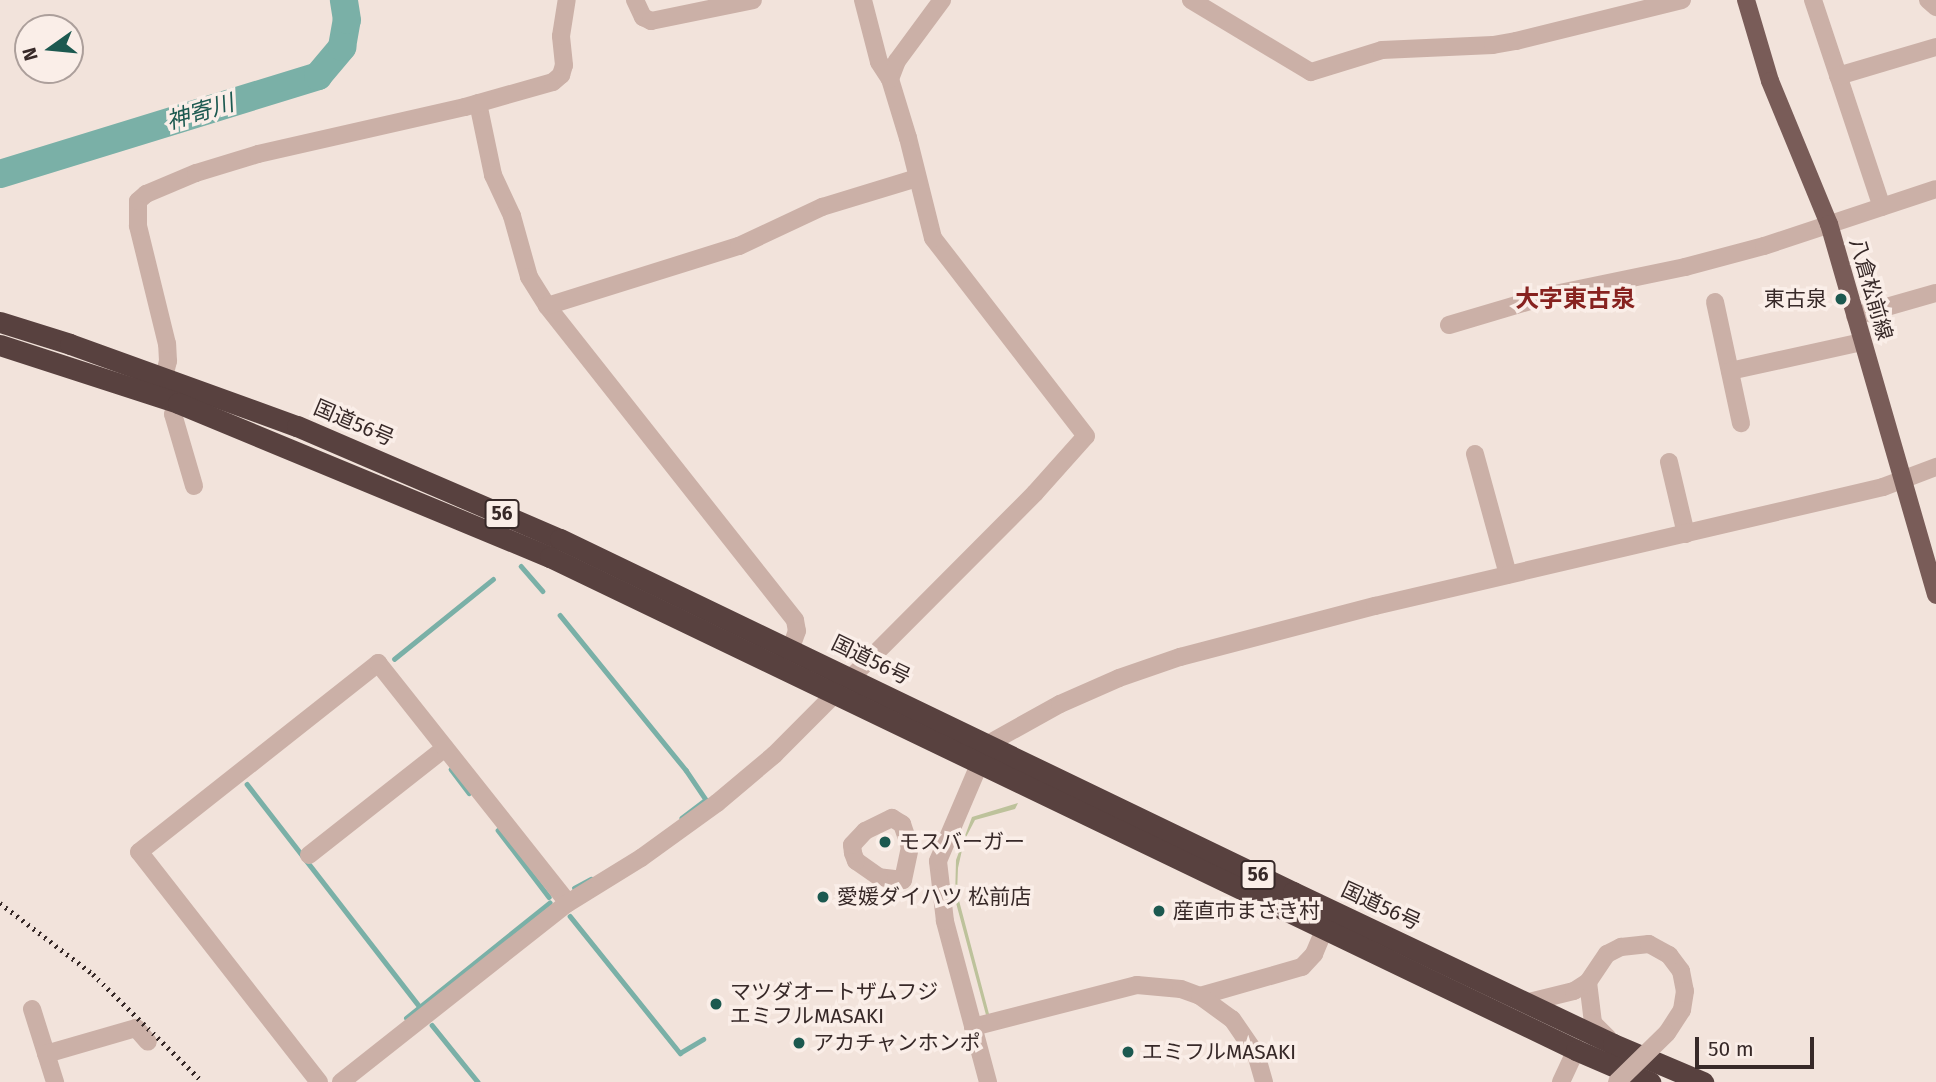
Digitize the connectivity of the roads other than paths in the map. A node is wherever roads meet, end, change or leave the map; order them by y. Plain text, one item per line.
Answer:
1 (567, 0) edge
2 (635, 0) edge
3 (753, 0) edge
4 (863, 0) edge
5 (942, 0) edge
6 (1191, 0) edge
7 (1682, 0) edge
8 (1745, 0) edge
9 (1813, 0) edge
10 (1928, 0) edge
11 (1936, 7) edge
12 (1936, 47) edge
13 (1838, 76) junction
14 (890, 79) junction
15 (478, 103) junction
16 (917, 178) junction
17 (1936, 189) edge
18 (1882, 207) junction
19 (1829, 224) junction
20 (1936, 293) edge
21 (1716, 302) dead end
22 (547, 306) junction
23 (1855, 316) junction
24 (0, 322) edge
25 (1449, 325) dead end
26 (1862, 342) junction
27 (0, 345) edge
28 (1730, 371) junction
29 (167, 392) junction
30 (1741, 423) dead end
31 (1475, 454) dead end
32 (1669, 462) dead end
33 (1936, 467) edge
34 (1901, 479) junction
35 (194, 486) dead end
36 (1686, 534) junction
37 (1508, 575) junction
38 (1936, 596) edge
39 (792, 649) junction
40 (783, 668) junction
41 (852, 677) junction
42 (837, 694) junction
43 (445, 748) junction
44 (984, 753) junction
45 (309, 855) dead end
46 (568, 903) junction
47 (1324, 930) junction
48 (1588, 982) junction
49 (1200, 996) junction
50 (1529, 1002) junction
51 (32, 1009) dead end
52 (973, 1027) junction
53 (148, 1042) dead end
54 (1613, 1044) junction
55 (1576, 1050) junction
56 (46, 1054) junction
57 (55, 1082) edge
58 (318, 1082) edge
59 (341, 1082) edge
60 (988, 1082) edge
61 (1264, 1082) edge
62 (1561, 1082) edge
63 (1617, 1082) edge
64 (1650, 1082) edge
65 (1703, 1082) edge

1 - 15 street
2 - 3 street
4 - 14 street
5 - 14 street
6 - 7 street
8 - 19 main road, 八倉松前線
9 - 13 street
10 - 11 street
12 - 13 street
13 - 18 street
14 - 16 street
15 - 22 street
15 - 29 street
16 - 22 street
16 - 41 street
17 - 18 street
18 - 19 street
19 - 23 main road, 八倉松前線
19 - 25 street
20 - 23 street
21 - 28 street
22 - 39 street
23 - 26 main road, 八倉松前線
24 - 29 highway, 国道56号 / 56
26 - 28 street
26 - 34 main road, 八倉松前線
27 - 29 highway, 国道56号 / 56
28 - 30 street
29 - 35 street
29 - 39 highway, 国道56号 / 56
29 - 40 highway, 国道56号 / 56
31 - 37 street
32 - 36 street
33 - 34 street
34 - 36 street
34 - 38 main road, 八倉松前線
36 - 37 street
37 - 44 street
39 - 40 street
39 - 41 highway, 国道56号 / 56
40 - 42 highway, 国道56号 / 56
41 - 42 street
41 - 44 highway, 国道56号 / 56
42 - 44 highway, 国道56号 / 56
42 - 46 street
43 - 45 street
43 - 46 street
43 - 58 street
44 - 47 highway, 国道56号 / 56
44 - 50 highway, 国道56号 / 56
44 - 52 street
46 - 59 street
47 - 49 street
47 - 55 highway, 国道56号 / 56
48 - 50 street
48 - 54 street
48 - 63 street, bridge
49 - 52 street
49 - 61 street
50 - 54 highway, 国道56号 / 56
51 - 56 street
52 - 60 street
53 - 56 street
54 - 65 highway, 国道56号 / 56
55 - 62 street
55 - 64 highway, 国道56号 / 56
56 - 57 street

